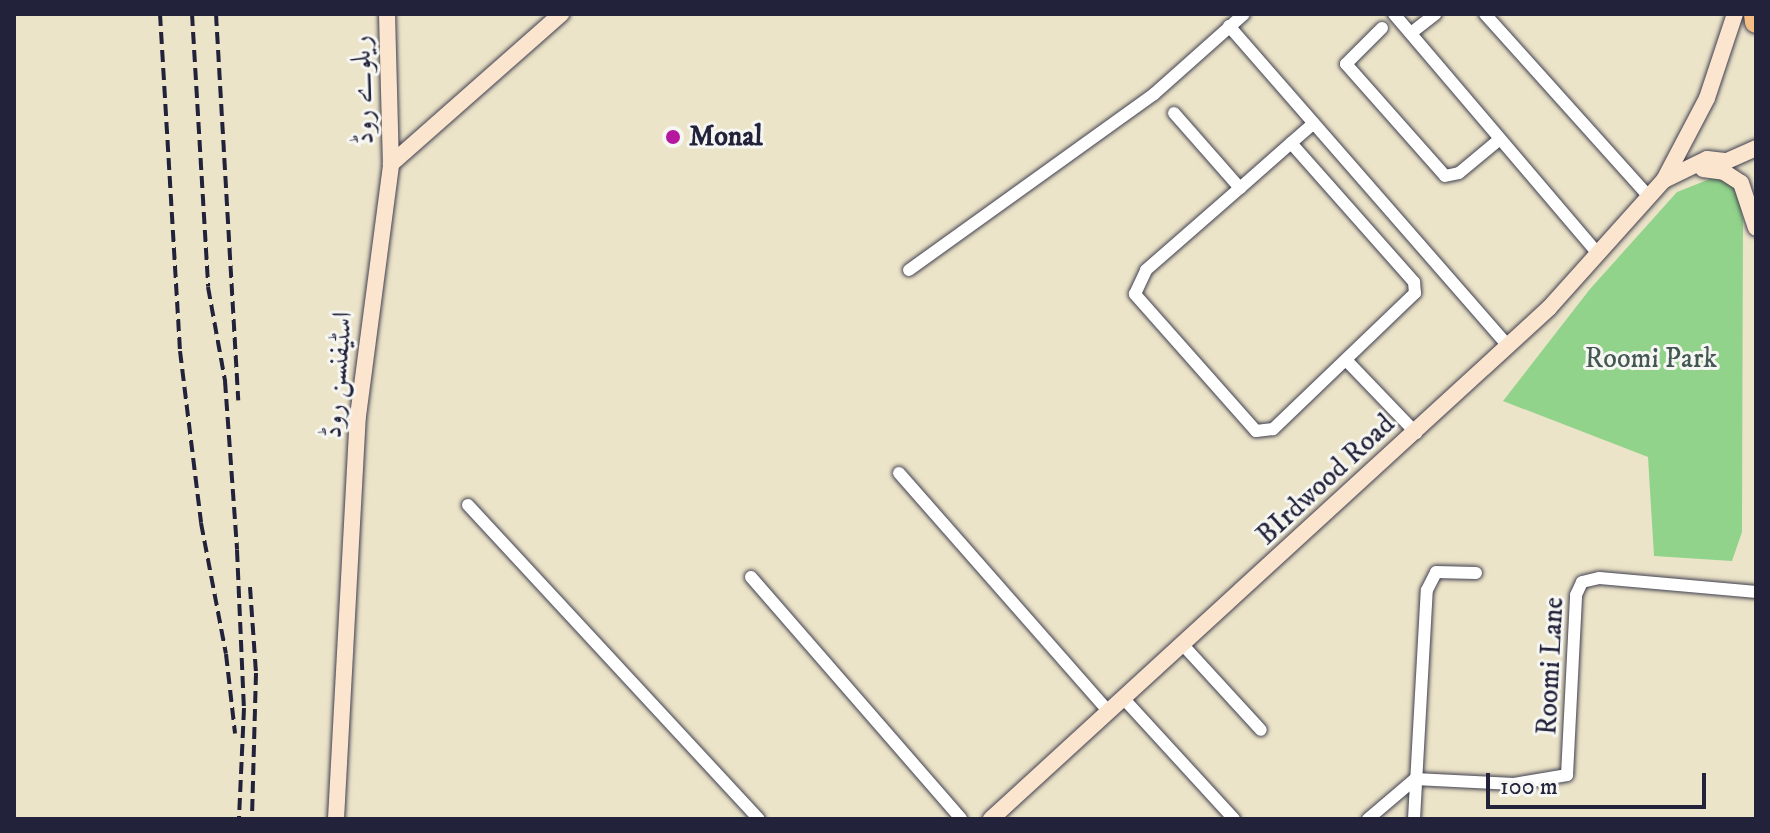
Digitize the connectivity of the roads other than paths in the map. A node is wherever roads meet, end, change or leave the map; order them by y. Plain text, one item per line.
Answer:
1 (387, 14) edge
2 (561, 14) edge
3 (1244, 14) edge
4 (1394, 14) edge
5 (1435, 14) edge
6 (1485, 14) edge
7 (1735, 14) edge
8 (1755, 14) edge
9 (1756, 22) edge
10 (1229, 26) junction
11 (1382, 28) dead end
12 (1411, 33) junction
13 (1174, 113) dead end
14 (1314, 123) junction
15 (1500, 139) junction
16 (1291, 143) junction
17 (1756, 148) edge
18 (391, 164) junction
19 (1685, 168) junction
20 (1664, 180) junction
21 (1240, 188) junction
22 (1649, 197) junction
23 (1756, 228) edge
24 (1598, 254) junction
25 (909, 270) dead end
26 (1508, 346) junction
27 (1347, 361) junction
28 (1416, 433) junction
29 (899, 473) dead end
30 (468, 505) dead end
31 (1476, 573) dead end
32 (751, 577) dead end
33 (1756, 592) edge
34 (1183, 645) junction
35 (1124, 699) junction
36 (1109, 712) junction
37 (1261, 730) dead end
38 (1415, 779) junction
39 (336, 819) edge
40 (759, 819) edge
41 (961, 819) edge
42 (991, 819) edge
43 (1234, 819) edge
44 (1368, 819) edge
45 (1414, 819) edge

1 - 18 street, ریلوے روڈ
2 - 18 street
3 - 10 street
4 - 12 street
5 - 12 street
6 - 22 street
7 - 20 street
8 - 9 highway
10 - 14 street
10 - 25 street
11 - 15 street
12 - 15 street
13 - 21 street
14 - 16 street
14 - 26 street
15 - 24 street
16 - 21 street
16 - 27 street
17 - 19 street, BIrdwood Road
18 - 39 street, اسٹیفنسن روڈ
19 - 20 street, BIrdwood Road
19 - 23 street
20 - 22 street, BIrdwood Road
21 - 27 street
22 - 24 street, BIrdwood Road
24 - 26 street, BIrdwood Road
26 - 28 street, BIrdwood Road
27 - 28 street
28 - 34 street, BIrdwood Road
29 - 36 street
30 - 40 street
31 - 38 street
32 - 41 street
33 - 38 street, Roomi Lane
34 - 35 street, BIrdwood Road
34 - 37 street
35 - 36 street, BIrdwood Road
35 - 43 street
36 - 42 street, BIrdwood Road
38 - 44 street
38 - 45 street

